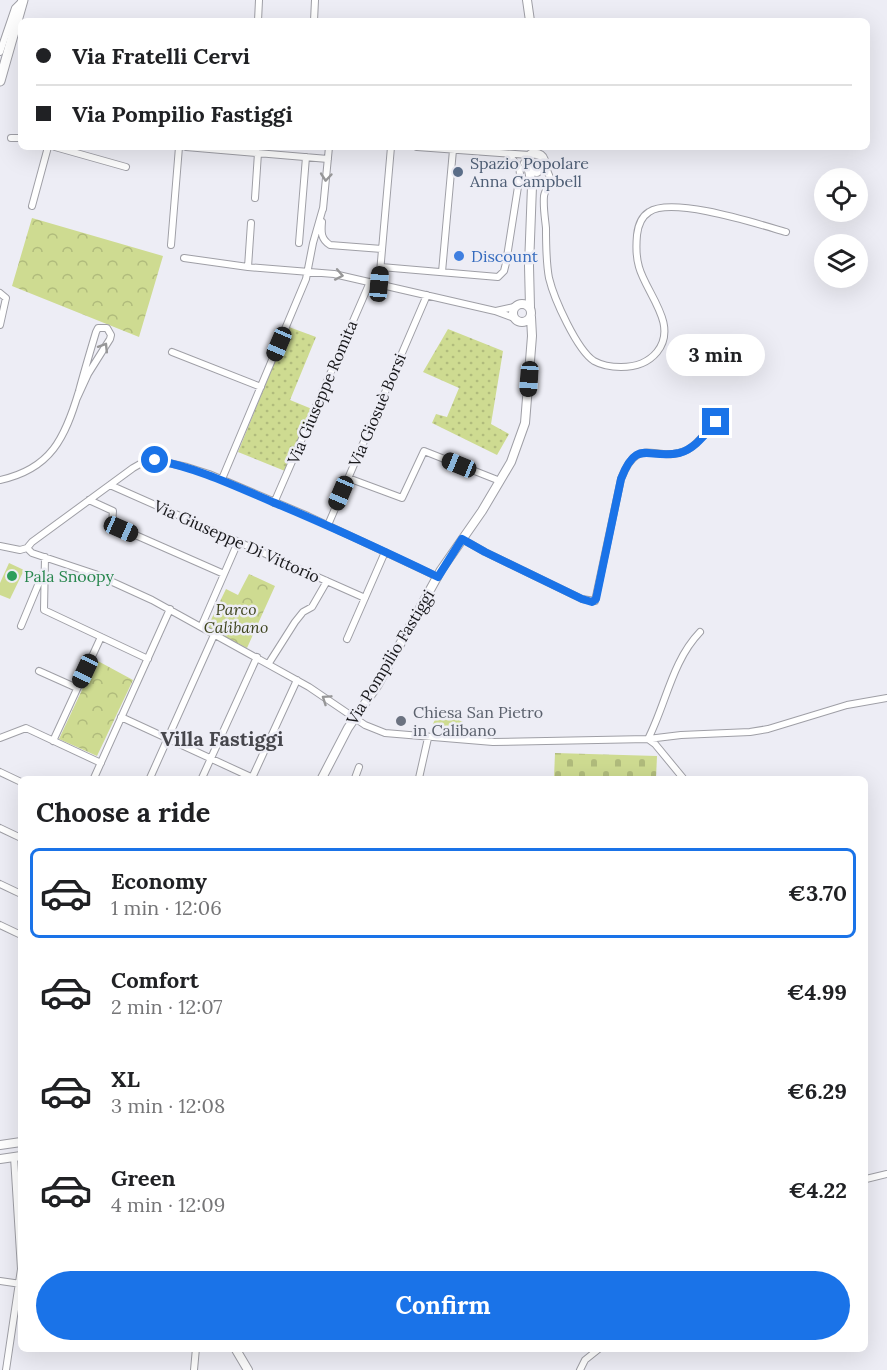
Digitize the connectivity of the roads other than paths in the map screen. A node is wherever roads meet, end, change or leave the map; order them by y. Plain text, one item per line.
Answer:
1 (23, 0) edge
2 (259, 0) edge
3 (315, 0) edge
4 (527, 0) edge
5 (258, 18) edge
6 (314, 18) edge
7 (530, 18) edge
8 (0, 52) edge
9 (0, 81) edge
10 (11, 138) dead end
11 (18, 138) edge
12 (47, 150) edge
13 (66, 150) edge
14 (179, 150) edge
15 (222, 150) edge
16 (329, 150) edge
17 (391, 150) edge
18 (453, 150) joint
19 (258, 153) junction
20 (508, 154) junction
21 (306, 157) junction
22 (328, 159) junction
23 (536, 159) edge
24 (126, 167) dead end
25 (255, 198) dead end
26 (32, 206) dead end
27 (323, 208) junction
28 (252, 223) dead end
29 (786, 232) dead end
30 (299, 243) dead end
31 (171, 245) dead end
32 (382, 249) junction
33 (184, 258) dead end
34 (248, 267) junction
35 (381, 267) junction
36 (308, 272) junction
37 (442, 272) junction
38 (370, 282) junction
39 (379, 284) junction
40 (0, 293) edge
41 (427, 295) junction
42 (522, 306) junction
43 (495, 311) junction
44 (531, 317) junction
45 (517, 320) junction
46 (0, 325) edge
47 (532, 336) junction
48 (172, 352) dead end
49 (261, 387) junction
50 (77, 398) junction
51 (721, 418) dead end
52 (348, 478) junction
53 (222, 479) junction
54 (0, 480) edge
55 (500, 481) junction
56 (110, 485) junction
57 (89, 500) junction
58 (274, 503) junction
59 (328, 525) junction
60 (462, 539) junction
61 (238, 542) junction
62 (0, 546) edge
63 (27, 548) junction
64 (385, 552) junction
65 (45, 557) junction
66 (44, 570) junction
67 (224, 574) junction
68 (438, 577) junction
69 (327, 581) junction
70 (365, 598) junction
71 (170, 609) junction
72 (21, 626) dead end
73 (201, 627) junction
74 (700, 632) dead end
75 (214, 635) junction
76 (101, 637) junction
77 (347, 639) dead end
78 (257, 657) junction
79 (148, 659) junction
80 (268, 663) junction
81 (39, 670) dead end
82 (297, 680) junction
83 (77, 688) junction
84 (887, 698) edge
85 (121, 717) junction
86 (355, 717) junction
87 (0, 738) edge
88 (429, 738) junction
89 (648, 739) junction
90 (168, 740) junction
91 (53, 741) junction
92 (211, 759) junction
93 (101, 763) junction
94 (359, 767) dead end
95 (0, 772) edge
96 (95, 776) edge
97 (151, 776) edge
98 (203, 776) edge
99 (248, 776) edge
100 (253, 776) edge
101 (323, 776) edge
102 (356, 776) edge
103 (420, 776) edge
104 (681, 776) edge
105 (18, 781) edge
106 (0, 828) edge
107 (18, 837) edge
108 (0, 884) edge
109 (18, 893) edge
110 (0, 925) edge
111 (18, 934) edge
112 (18, 1142) edge
113 (0, 1145) edge
114 (18, 1157) edge
115 (0, 1159) edge
116 (887, 1174) edge
117 (868, 1179) edge
118 (0, 1281) edge
119 (18, 1284) edge
120 (18, 1296) edge
121 (196, 1352) edge
122 (237, 1352) edge
123 (595, 1352) edge
124 (6, 1370) edge
125 (194, 1370) edge
126 (248, 1370) edge
127 (580, 1370) edge

1 - 8 street
1 - 9 main road
2 - 5 street
3 - 6 street
4 - 7 street
10 - 11 street
12 - 26 street
13 - 24 street
14 - 31 street
15 - 19 street
16 - 22 street
17 - 32 street
18 - 20 street
18 - 37 street
19 - 21 street
19 - 25 street
20 - 23 street
20 - 37 street
21 - 22 street
21 - 30 street
22 -> 27 street
23 - 29 street
23 - 42 street
27 - 32 street
27 - 36 street
28 - 34 street
32 - 35 street
33 - 34 street
34 - 36 street
35 - 37 street
35 - 39 street
36 -> 38 street
36 - 49 street
38 - 39 street
38 - 58 street, Via Giuseppe Romita
39 - 41 street
40 - 46 street
41 - 43 street
41 - 52 street, Via Giosuè Borsi
42 - 43 street
42 - 44 street, Via Pompilio Fastiggi
42 - 45 street
43 - 45 street
44 - 45 street
44 - 47 street, Via Pompilio Fastiggi
45 - 47 street
47 - 55 street, Via Pompilio Fastiggi
48 - 49 street
49 - 53 street
50 -> 50 street
50 - 54 street
51 - 60 street
52 - 55 street
52 - 59 street, Via Giosuè Borsi
53 - 56 street
53 - 58 street
55 - 60 street, Via Pompilio Fastiggi
56 - 57 street
56 - 61 street, Via Giuseppe Di Vittorio
57 - 63 street
57 - 67 street
58 - 59 street
59 - 64 street
60 - 68 street, Via Pompilio Fastiggi
61 - 67 street
61 - 69 street, Via Giuseppe Di Vittorio
62 - 63 street
63 - 65 street
64 - 68 street
64 - 70 street
65 - 66 street
65 - 71 street
66 - 72 street
66 - 76 street
67 - 73 street
68 - 86 street, Via Pompilio Fastiggi
69 - 70 street, Via Giuseppe Di Vittorio
69 - 80 street
70 - 77 street
71 - 73 street
71 - 79 street
73 - 75 street
74 - 89 street
75 - 78 street
75 - 90 street
76 - 79 street
76 - 83 street
78 - 80 street
78 - 92 street
79 - 85 street
80 - 82 street
81 - 83 street
86 -> 82 street
82 - 100 street
83 - 91 street
84 - 89 street
85 - 90 street
85 - 93 street
86 - 88 street
86 - 101 street, Via Pompilio Fastiggi
87 - 91 street
88 - 89 street
88 - 103 street
89 - 104 street
90 - 92 street
90 - 97 street
91 - 93 street
92 - 98 street
92 - 99 street
93 - 96 street
94 - 102 street
95 - 105 street
106 - 107 street
108 - 109 street
110 - 111 street
112 - 113 street
114 - 115 street
116 - 117 street
118 - 119 street
120 - 124 street
121 - 125 street
122 - 126 street
123 - 127 street

